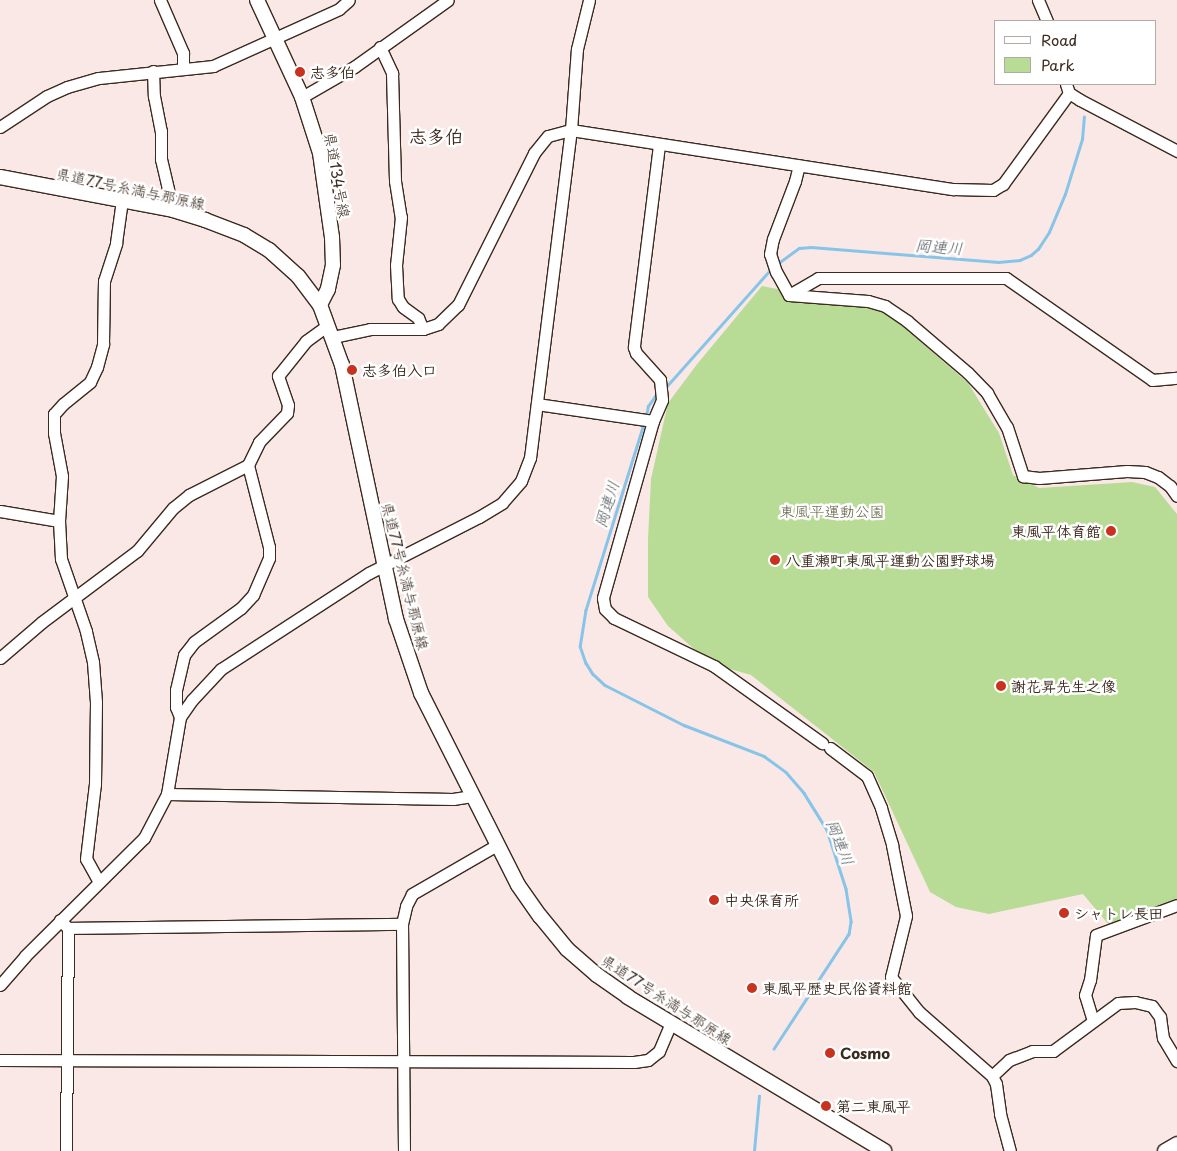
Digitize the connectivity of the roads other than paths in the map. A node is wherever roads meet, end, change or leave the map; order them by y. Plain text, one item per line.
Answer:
1 (160, 0) edge
2 (257, 0) edge
3 (349, 0) edge
4 (448, 0) edge
5 (589, 0) edge
6 (1042, 1) edge
7 (1047, 20) edge
8 (274, 39) junction
9 (380, 47) junction
10 (183, 69) junction
11 (153, 72) junction
12 (1068, 89) edge
13 (302, 97) junction
14 (0, 127) edge
15 (571, 130) junction
16 (659, 145) junction
17 (1177, 151) edge
18 (798, 165) junction
19 (0, 177) edge
20 (122, 200) junction
21 (173, 210) junction
22 (789, 295) junction
23 (320, 304) junction
24 (423, 329) junction
25 (331, 331) junction
26 (1177, 378) edge
27 (537, 404) junction
28 (653, 421) junction
29 (248, 465) junction
30 (1177, 496) edge
31 (0, 511) edge
32 (59, 521) junction
33 (384, 565) junction
34 (75, 597) junction
35 (0, 658) edge
36 (180, 717) junction
37 (167, 794) junction
38 (472, 796) junction
39 (497, 845) junction
40 (99, 882) junction
41 (1177, 905) edge
42 (64, 924) junction
43 (402, 924) junction
44 (0, 985) edge
45 (1093, 1021) junction
46 (671, 1022) junction
47 (0, 1060) edge
48 (66, 1060) junction
49 (403, 1061) junction
50 (1177, 1061) edge
51 (992, 1076) junction
52 (1177, 1144) edge
53 (66, 1151) edge
54 (404, 1151) edge
55 (884, 1151) edge
56 (1010, 1151) edge
57 (1165, 1151) edge

1 - 10 street
2 - 8 main road, 県道134号線
3 - 8 street
4 - 9 street
5 - 15 street
6 - 7 street
8 - 10 street
8 - 13 main road, 県道134号線
9 - 13 street
9 - 24 street
10 - 11 street
11 - 14 street
11 - 21 street
12 - 17 street
12 - 18 street
13 - 23 main road, 県道134号線
15 - 16 street
15 - 24 street
15 - 27 street
16 - 18 street
16 - 28 street
18 - 22 street
19 - 20 main road, 県道77号糸満与那原線
20 - 21 main road, 県道77号糸満与那原線
20 - 32 street
21 - 23 main road, 県道77号糸満与那原線
22 - 26 street
22 - 30 street
23 - 25 main road, 県道77号糸満与那原線
24 - 25 street
25 - 29 street
25 - 33 main road, 県道77号糸満与那原線
27 - 28 street
27 - 33 street
28 - 51 street
29 - 34 street
29 - 36 street
31 - 32 street
32 - 34 street
33 - 36 street
33 - 38 main road, 県道77号糸満与那原線
34 - 35 street
34 - 40 street
36 - 37 street
37 - 38 street
37 - 40 street
38 - 39 main road, 県道77号糸満与那原線
39 - 43 street
39 - 46 main road, 県道77号糸満与那原線
40 - 42 street
41 - 45 street
42 - 43 street
42 - 44 street
42 - 48 street
43 - 49 street
45 - 50 street
45 - 51 street
46 - 49 street
46 - 55 main road, 県道77号糸満与那原線
47 - 48 street
48 - 49 street
48 - 53 street
49 - 54 street
51 - 56 street
52 - 57 main road

